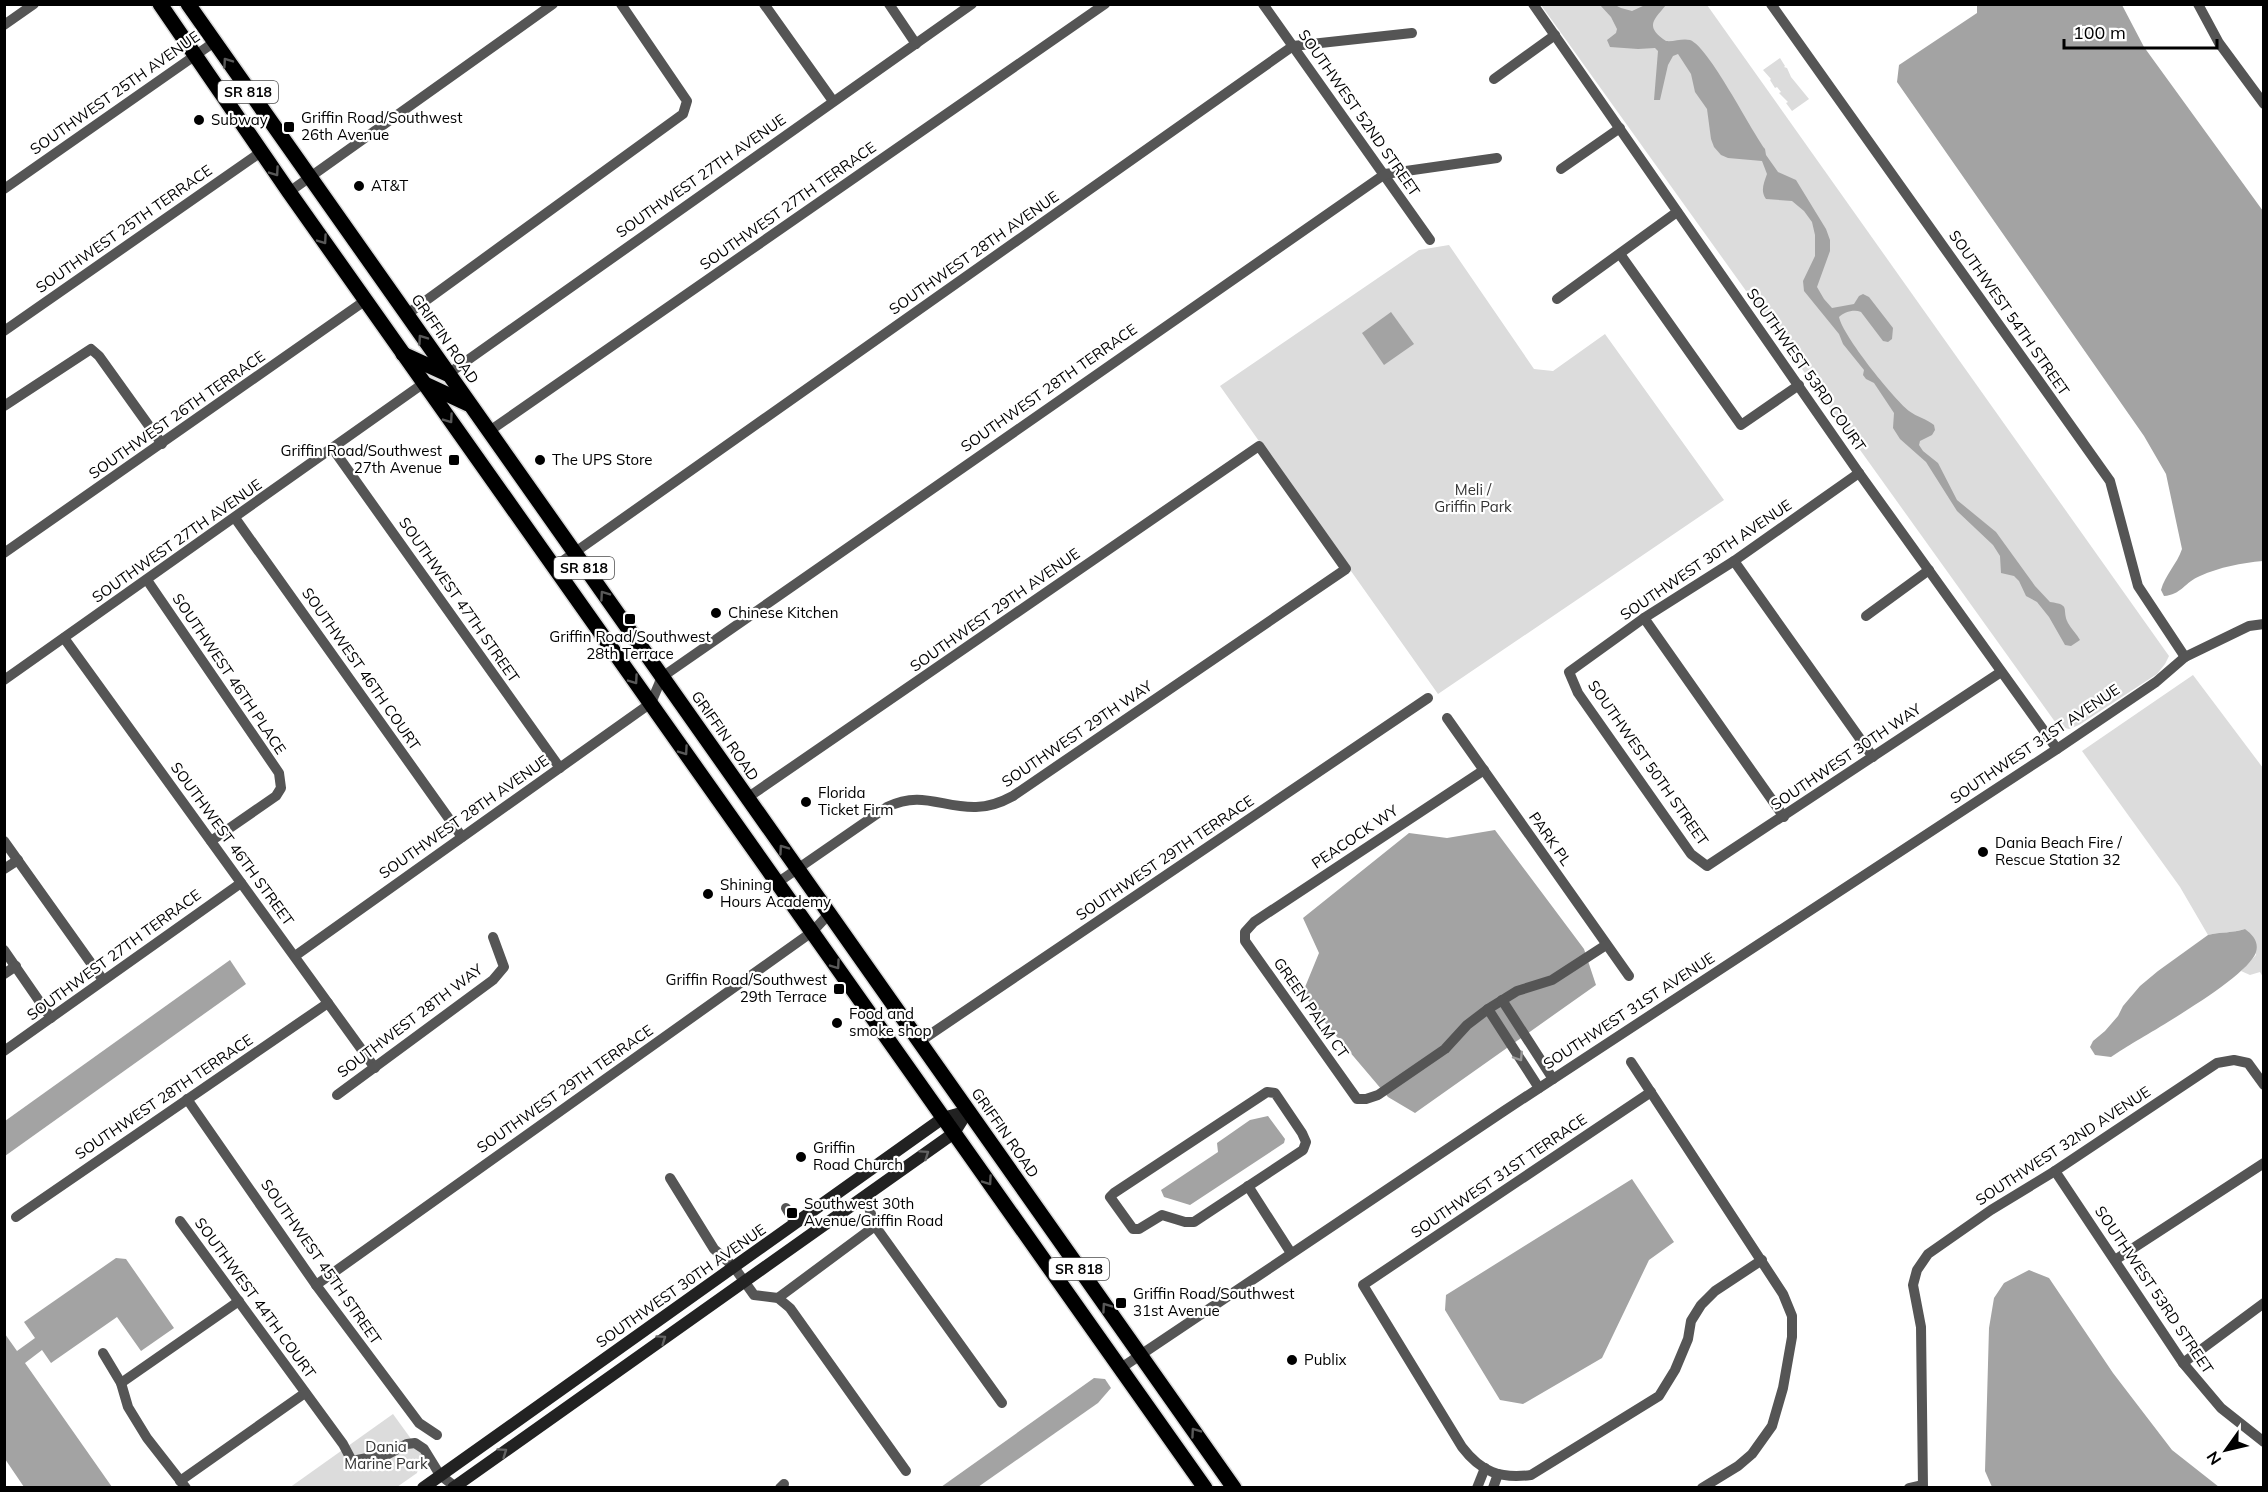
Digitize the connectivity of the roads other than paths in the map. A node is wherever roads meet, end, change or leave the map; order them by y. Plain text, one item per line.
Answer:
1 (34, 4) edge
2 (160, 4) edge
3 (188, 4) edge
4 (553, 4) edge
5 (621, 4) edge
6 (764, 4) edge
7 (888, 4) edge
8 (972, 4) edge
9 (1105, 4) edge
10 (1263, 4) edge
11 (1533, 4) edge
12 (1771, 4) edge
13 (2198, 4) edge
14 (4, 25) edge
15 (1412, 33) dead end
16 (1555, 36) junction
17 (213, 43) junction
18 (916, 44) junction
19 (1293, 46) junction
20 (194, 56) junction
21 (1494, 78) dead end
22 (833, 101) junction
23 (2264, 104) edge
24 (1620, 128) junction
25 (261, 152) junction
26 (1497, 158) dead end
27 (1561, 169) dead end
28 (1385, 174) junction
29 (309, 178) junction
30 (4, 189) edge
31 (289, 192) junction
32 (1677, 212) junction
33 (1430, 240) dead end
34 (1620, 254) junction
35 (1557, 299) dead end
36 (366, 300) junction
37 (406, 315) junction
38 (4, 331) edge
39 (403, 354) junction
40 (447, 374) junction
41 (424, 383) junction
42 (1798, 385) junction
43 (468, 404) junction
44 (4, 406) edge
45 (488, 432) junction
46 (162, 444) junction
47 (333, 449) junction
48 (1859, 473) junction
49 (236, 518) junction
50 (4, 553) edge
51 (573, 553) junction
52 (1734, 561) junction
53 (554, 567) junction
54 (1346, 569) joint
55 (1929, 570) junction
56 (147, 580) junction
57 (1866, 616) dead end
58 (1644, 618) junction
59 (2264, 624) edge
60 (64, 638) junction
61 (2185, 657) junction
62 (1569, 672) joint
63 (2001, 672) junction
64 (662, 677) junction
65 (4, 680) edge
66 (1428, 698) dead end
67 (651, 703) junction
68 (1447, 718) dead end
69 (2057, 749) junction
70 (1873, 757) junction
71 (560, 768) junction
72 (1484, 770) junction
73 (747, 798) junction
74 (1784, 817) junction
75 (462, 837) junction
76 (4, 841) edge
77 (211, 841) junction
78 (18, 860) junction
79 (1707, 866) joint
80 (4, 869) edge
81 (797, 869) junction
82 (241, 883) junction
83 (777, 883) junction
84 (829, 914) junction
85 (812, 932) junction
86 (1245, 932) joint
87 (493, 937) dead end
88 (1606, 945) junction
89 (4, 950) edge
90 (295, 956) junction
91 (16, 966) junction
92 (4, 974) edge
93 (1629, 976) dead end
94 (102, 980) junction
95 (1502, 1000) junction
96 (328, 1003) junction
97 (1488, 1009) junction
98 (51, 1018) junction
99 (919, 1042) junction
100 (4, 1051) edge
101 (1631, 1062) dead end
102 (375, 1068) junction
103 (1553, 1079) junction
104 (2264, 1085) edge
105 (1539, 1088) junction
106 (1651, 1092) junction
107 (337, 1095) dead end
108 (188, 1099) junction
109 (968, 1111) junction
110 (944, 1118) junction
111 (954, 1133) junction
112 (2264, 1163) edge
113 (2055, 1171) junction
114 (670, 1178) dead end
115 (1248, 1186) junction
116 (867, 1194) junction
117 (786, 1208) dead end
118 (16, 1217) dead end
119 (180, 1221) dead end
120 (795, 1223) junction
121 (875, 1226) junction
122 (1291, 1253) junction
123 (1762, 1260) junction
124 (2115, 1260) junction
125 (734, 1267) junction
126 (744, 1281) junction
127 (316, 1285) junction
128 (778, 1298) junction
129 (238, 1301) junction
130 (2264, 1304) edge
131 (103, 1353) dead end
132 (1140, 1354) junction
133 (2184, 1363) junction
134 (1121, 1368) junction
135 (121, 1383) junction
136 (305, 1393) junction
137 (1002, 1403) dead end
138 (437, 1435) dead end
139 (2264, 1442) edge
140 (1485, 1468) junction
141 (906, 1471) dead end
142 (1498, 1474) junction
143 (440, 1475) junction
144 (183, 1484) edge
145 (1923, 1486) edge
146 (455, 1487) edge
147 (423, 1488) edge
148 (1205, 1488) edge
149 (1234, 1488) edge
150 (1477, 1488) edge
151 (1493, 1488) edge
152 (1702, 1488) edge
153 (1909, 1488) edge

1 - 14 street
2 - 20 main road, SR 818
3 - 17 main road, GRIFFIN ROAD / SR 818
4 - 29 street
5 - 37 street
6 - 22 street
7 - 18 street
8 - 18 street, SOUTHWEST 27TH AVENUE
9 - 45 street, SOUTHWEST 27TH TERRACE
10 - 19 street, SOUTHWEST 52ND STREET
11 - 16 street, SOUTHWEST 53RD COURT
12 - 61 street, SOUTHWEST 54TH STREET
13 - 23 street
15 - 19 street, SOUTHWEST 28TH AVENUE
16 - 21 street
16 - 24 street, SOUTHWEST 53RD COURT
17 - 20 street, SOUTHWEST 25TH AVENUE
29 -> 17 main road, GRIFFIN ROAD / SR 818
18 - 22 street, SOUTHWEST 27TH AVENUE
19 - 28 street, SOUTHWEST 52ND STREET
19 - 51 street, SOUTHWEST 28TH AVENUE
20 - 25 main road, SR 818
20 - 30 street, SOUTHWEST 25TH AVENUE
22 - 40 street, SOUTHWEST 27TH AVENUE
24 - 27 street
24 - 32 street, SOUTHWEST 53RD COURT
25 -> 31 main road, SR 818
25 - 38 street, SOUTHWEST 25TH TERRACE
26 - 28 street, SOUTHWEST 28TH TERRACE
28 - 33 street, SOUTHWEST 52ND STREET
28 - 64 street, SOUTHWEST 28TH TERRACE
29 - 31 street
29 - 37 main road, GRIFFIN ROAD / SR 818
31 -> 36 main road, SR 818
32 - 34 street
32 - 42 street, SOUTHWEST 53RD COURT
34 - 35 street
34 - 42 street
36 - 39 main road, SR 818
36 - 46 street, SOUTHWEST 26TH TERRACE
40 -> 37 main road, GRIFFIN ROAD / SR 818
39 - 40 main road
39 - 41 main road, SR 818
40 - 43 main road, GRIFFIN ROAD / SR 818
41 - 43 main road
41 - 47 street, SOUTHWEST 27TH AVENUE
41 -> 53 main road, SR 818
42 - 48 street, SOUTHWEST 53RD COURT
43 - 45 main road, GRIFFIN ROAD / SR 818
44 - 46 street
45 - 51 main road, GRIFFIN ROAD / SR 818
46 - 50 street, SOUTHWEST 26TH TERRACE
47 - 49 street, SOUTHWEST 27TH AVENUE
47 - 71 street, SOUTHWEST 47TH STREET
48 - 52 street, SOUTHWEST 30TH AVENUE
48 - 55 street, SOUTHWEST 53RD COURT
49 - 56 street, SOUTHWEST 27TH AVENUE
49 - 75 street, SOUTHWEST 46TH COURT
51 - 53 street, SOUTHWEST 28TH AVENUE
64 -> 51 main road, GRIFFIN ROAD / SR 818
52 - 58 street, SOUTHWEST 30TH AVENUE
52 - 70 street
53 -> 67 main road, SR 818
54 - 73 street, SOUTHWEST 29TH AVENUE
54 - 81 street, SOUTHWEST 29TH WAY
55 - 57 street
55 - 63 street, SOUTHWEST 53RD COURT
56 - 60 street, SOUTHWEST 27TH AVENUE
56 - 77 street, SOUTHWEST 46TH PLACE
58 - 62 street, SOUTHWEST 30TH AVENUE
58 - 74 street
59 - 61 street, SOUTHWEST 31ST AVENUE
60 - 65 street, SOUTHWEST 27TH AVENUE
60 - 77 street, SOUTHWEST 46TH STREET
61 - 69 street, SOUTHWEST 31ST AVENUE
62 - 79 street, SOUTHWEST 50TH STREET
63 - 69 street, SOUTHWEST 53RD COURT
63 - 70 street, SOUTHWEST 30TH WAY
64 - 67 street
64 - 73 main road, GRIFFIN ROAD / SR 818
66 - 99 street, SOUTHWEST 29TH TERRACE
67 - 71 street, SOUTHWEST 28TH AVENUE
67 -> 83 main road, SR 818
68 - 72 street, PARK PL
69 - 103 street, SOUTHWEST 31ST AVENUE
70 - 74 street, SOUTHWEST 30TH WAY
71 - 75 street, SOUTHWEST 28TH AVENUE
72 - 86 street, PEACOCK WY
72 - 88 street, PARK PL
81 -> 73 main road, GRIFFIN ROAD / SR 818
74 - 79 street, SOUTHWEST 30TH WAY
75 - 90 street, SOUTHWEST 28TH AVENUE
76 - 78 street
77 - 82 street, SOUTHWEST 46TH STREET
78 - 80 street
78 - 94 street
81 - 83 street, SOUTHWEST 29TH WAY
81 - 84 main road, GRIFFIN ROAD / SR 818
82 - 90 street, SOUTHWEST 46TH STREET
82 - 94 street, SOUTHWEST 27TH TERRACE
83 - 85 main road, SR 818
84 - 85 street, SOUTHWEST 29TH TERRACE
84 - 99 main road, GRIFFIN ROAD / SR 818
85 -> 110 main road, SR 818
85 - 127 street, SOUTHWEST 29TH TERRACE
86 - 97 street, GREEN PALM CT
87 - 102 street, SOUTHWEST 28TH WAY
88 - 93 street, PARK PL
88 - 95 street
89 - 91 street
90 - 96 street, SOUTHWEST 46TH STREET
91 - 92 street
91 - 98 street
94 - 98 street, SOUTHWEST 27TH TERRACE
95 - 97 street
95 - 103 street
96 - 102 street, SOUTHWEST 46TH STREET
96 - 108 street, SOUTHWEST 28TH TERRACE
97 -> 105 street
98 - 100 street, SOUTHWEST 27TH TERRACE
99 - 109 main road, GRIFFIN ROAD / SR 818
101 - 106 street
102 - 107 street, SOUTHWEST 28TH WAY
103 - 105 street, SOUTHWEST 31ST AVENUE
104 - 113 street, SOUTHWEST 32ND AVENUE
105 - 122 street, SOUTHWEST 31ST AVENUE
106 - 123 street
106 - 140 street, SOUTHWEST 31ST TERRACE
108 - 118 street, SOUTHWEST 28TH TERRACE
108 - 127 street, SOUTHWEST 45TH STREET
109 - 110 main road, SOUTHWEST 30TH AVENUE
109 - 111 main road
132 -> 109 main road, GRIFFIN ROAD / SR 818
110 - 111 main road, SR 818
110 - 120 main road, SOUTHWEST 30TH AVENUE
116 -> 111 main road
111 -> 134 main road, SR 818
112 - 124 street
113 - 124 street, SOUTHWEST 53RD STREET
113 - 145 street, SOUTHWEST 32ND AVENUE
114 - 125 street
115 - 115 street
115 - 122 street
116 - 121 street
116 - 126 main road
117 - 120 street
119 - 129 street, SOUTHWEST 44TH COURT
120 - 125 main road, SOUTHWEST 30TH AVENUE
121 - 128 street
121 - 137 street
122 - 132 street, SOUTHWEST 31ST AVENUE
123 - 142 street
123 - 152 street
124 - 133 street, SOUTHWEST 53RD STREET
125 - 126 street
125 - 143 main road, SOUTHWEST 30TH AVENUE
126 - 128 street
146 -> 126 main road
127 - 138 street, SOUTHWEST 45TH STREET
128 - 141 street
129 - 135 street
129 - 136 street, SOUTHWEST 44TH COURT
130 - 133 street
131 - 135 street
132 - 134 street, SOUTHWEST 31ST AVENUE
149 -> 132 main road, GRIFFIN ROAD / SR 818
133 - 139 street, SOUTHWEST 53RD STREET
134 - 148 main road, SR 818
135 - 144 street
136 - 143 street, SOUTHWEST 44TH COURT
136 - 144 street
140 - 142 street
140 - 150 street
142 - 151 street
143 - 146 street
143 - 147 main road, SOUTHWEST 30TH AVENUE
145 - 153 street

